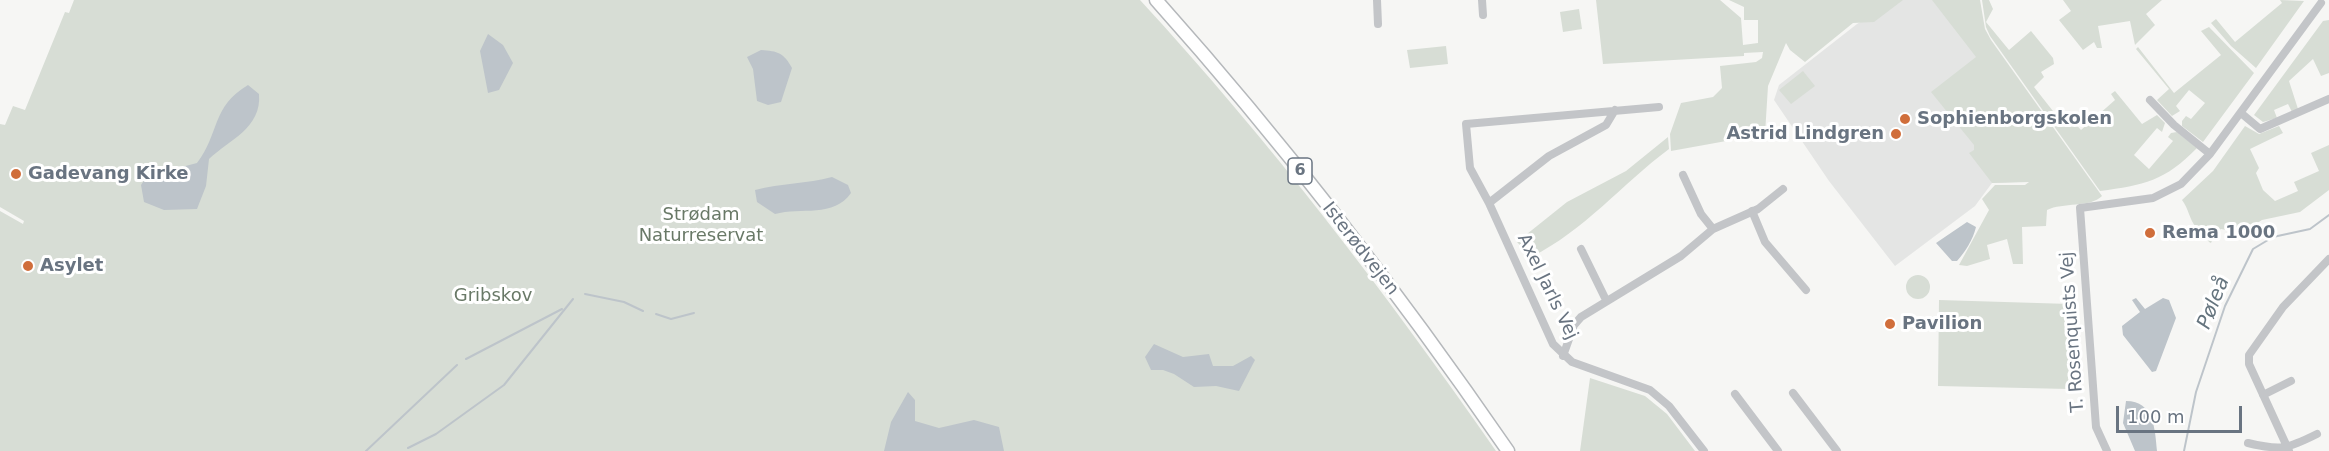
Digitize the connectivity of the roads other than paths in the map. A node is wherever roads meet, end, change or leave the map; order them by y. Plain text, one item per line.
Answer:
1 (1156, 0) edge
2 (1377, 0) edge
3 (1482, 0) edge
4 (2322, 3) edge
5 (1483, 15) dead end
6 (1378, 24) dead end
7 (2150, 99) dead end
8 (2329, 99) edge
9 (1659, 107) dead end
10 (1615, 110) junction
11 (2241, 113) junction
12 (2210, 154) junction
13 (1683, 175) dead end
14 (1783, 189) dead end
15 (1489, 203) junction
16 (1752, 211) junction
17 (1713, 229) junction
18 (1581, 249) dead end
19 (2329, 259) edge
20 (1806, 290) dead end
21 (1606, 300) junction
22 (1563, 356) junction
23 (2291, 381) dead end
24 (1792, 393) dead end
25 (1735, 394) dead end
26 (2263, 395) junction
27 (2317, 434) dead end
28 (2248, 443) dead end
29 (2289, 450) edge
30 (1508, 451) edge
31 (1704, 451) edge
32 (1778, 451) edge
33 (1836, 451) edge
34 (2107, 451) edge

1 - 30 highway, Isterødvejen / 6
2 - 6 street
3 - 5 street
4 - 11 street
7 - 12 street
8 - 11 street
9 - 10 street, Axel Jarls Vej
10 - 15 street
10 - 15 street, Axel Jarls Vej
11 - 12 street
12 - 34 street, T. Rosenquists Vej
13 - 17 street
14 - 16 street
15 - 22 street, Axel Jarls Vej
16 - 17 street
16 - 20 street
17 - 21 street
18 - 21 street
19 - 26 street
21 - 22 street
22 - 31 street, Axel Jarls Vej
23 - 26 street
24 - 33 street
25 - 32 street
26 - 29 street
27 - 29 street
28 - 29 street

